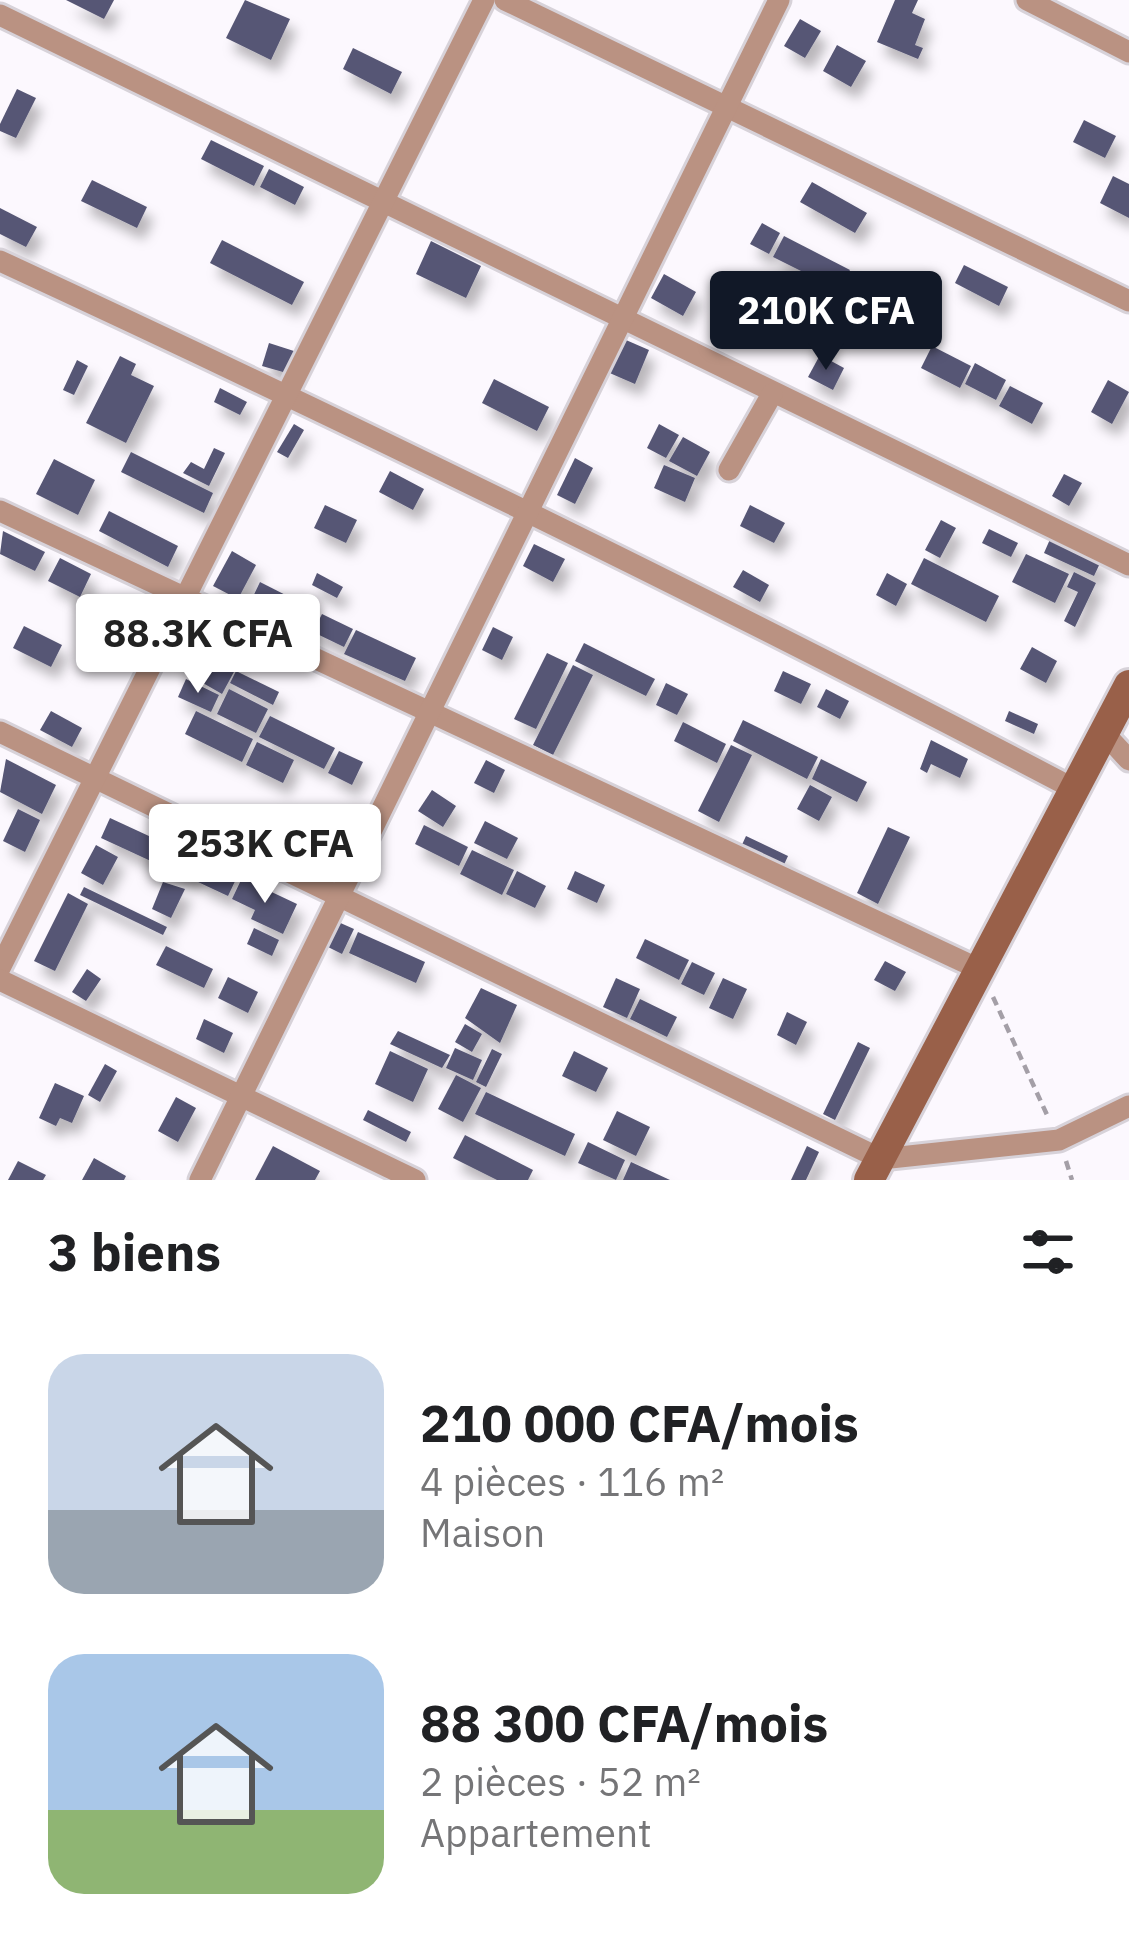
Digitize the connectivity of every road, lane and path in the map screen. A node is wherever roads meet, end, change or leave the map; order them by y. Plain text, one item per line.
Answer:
1 (484, 0) edge
2 (505, 0) edge
3 (778, 0) edge
4 (1027, 0) edge
5 (0, 15) edge
6 (1129, 52) edge
7 (726, 107) junction
8 (383, 201) junction
9 (0, 261) edge
10 (1129, 301) edge
11 (622, 320) junction
12 (287, 394) junction
13 (772, 394) junction
14 (729, 470) dead end
15 (0, 511) edge
16 (528, 512) junction
17 (1129, 565) edge
18 (184, 601) junction
19 (1129, 685) edge
20 (429, 714) junction
21 (0, 732) edge
22 (1105, 734) junction
23 (1129, 760) edge
24 (95, 778) junction
25 (1076, 790) junction
26 (339, 896) junction
27 (0, 968) edge
28 (981, 970) junction
29 (0, 980) edge
30 (241, 1096) junction
31 (1129, 1106) edge
32 (1059, 1139) junction
33 (875, 1169) edge
34 (200, 1180) edge
35 (415, 1180) edge
36 (1072, 1180) edge

1 - 8 street
2 - 7 street
3 - 7 street
4 - 6 street
5 - 8 street
7 - 10 street
7 - 11 street
8 - 11 street
8 - 12 street
9 - 12 street
11 - 13 street
11 - 16 street
12 - 16 street
12 - 18 street
13 - 14 street
13 - 17 street
15 - 18 street
16 - 20 street
16 - 25 street
18 - 20 street
18 - 24 street
19 - 22 street
20 - 26 street
20 - 28 street
21 - 24 street
22 - 23 street
22 - 25 street
24 - 26 street
24 - 27 street
25 - 28 street
26 - 30 street
26 - 33 street
28 - 32 path
28 - 33 street
29 - 30 street
30 - 34 street
30 - 35 street
31 - 32 street
32 - 33 street
32 - 36 path

